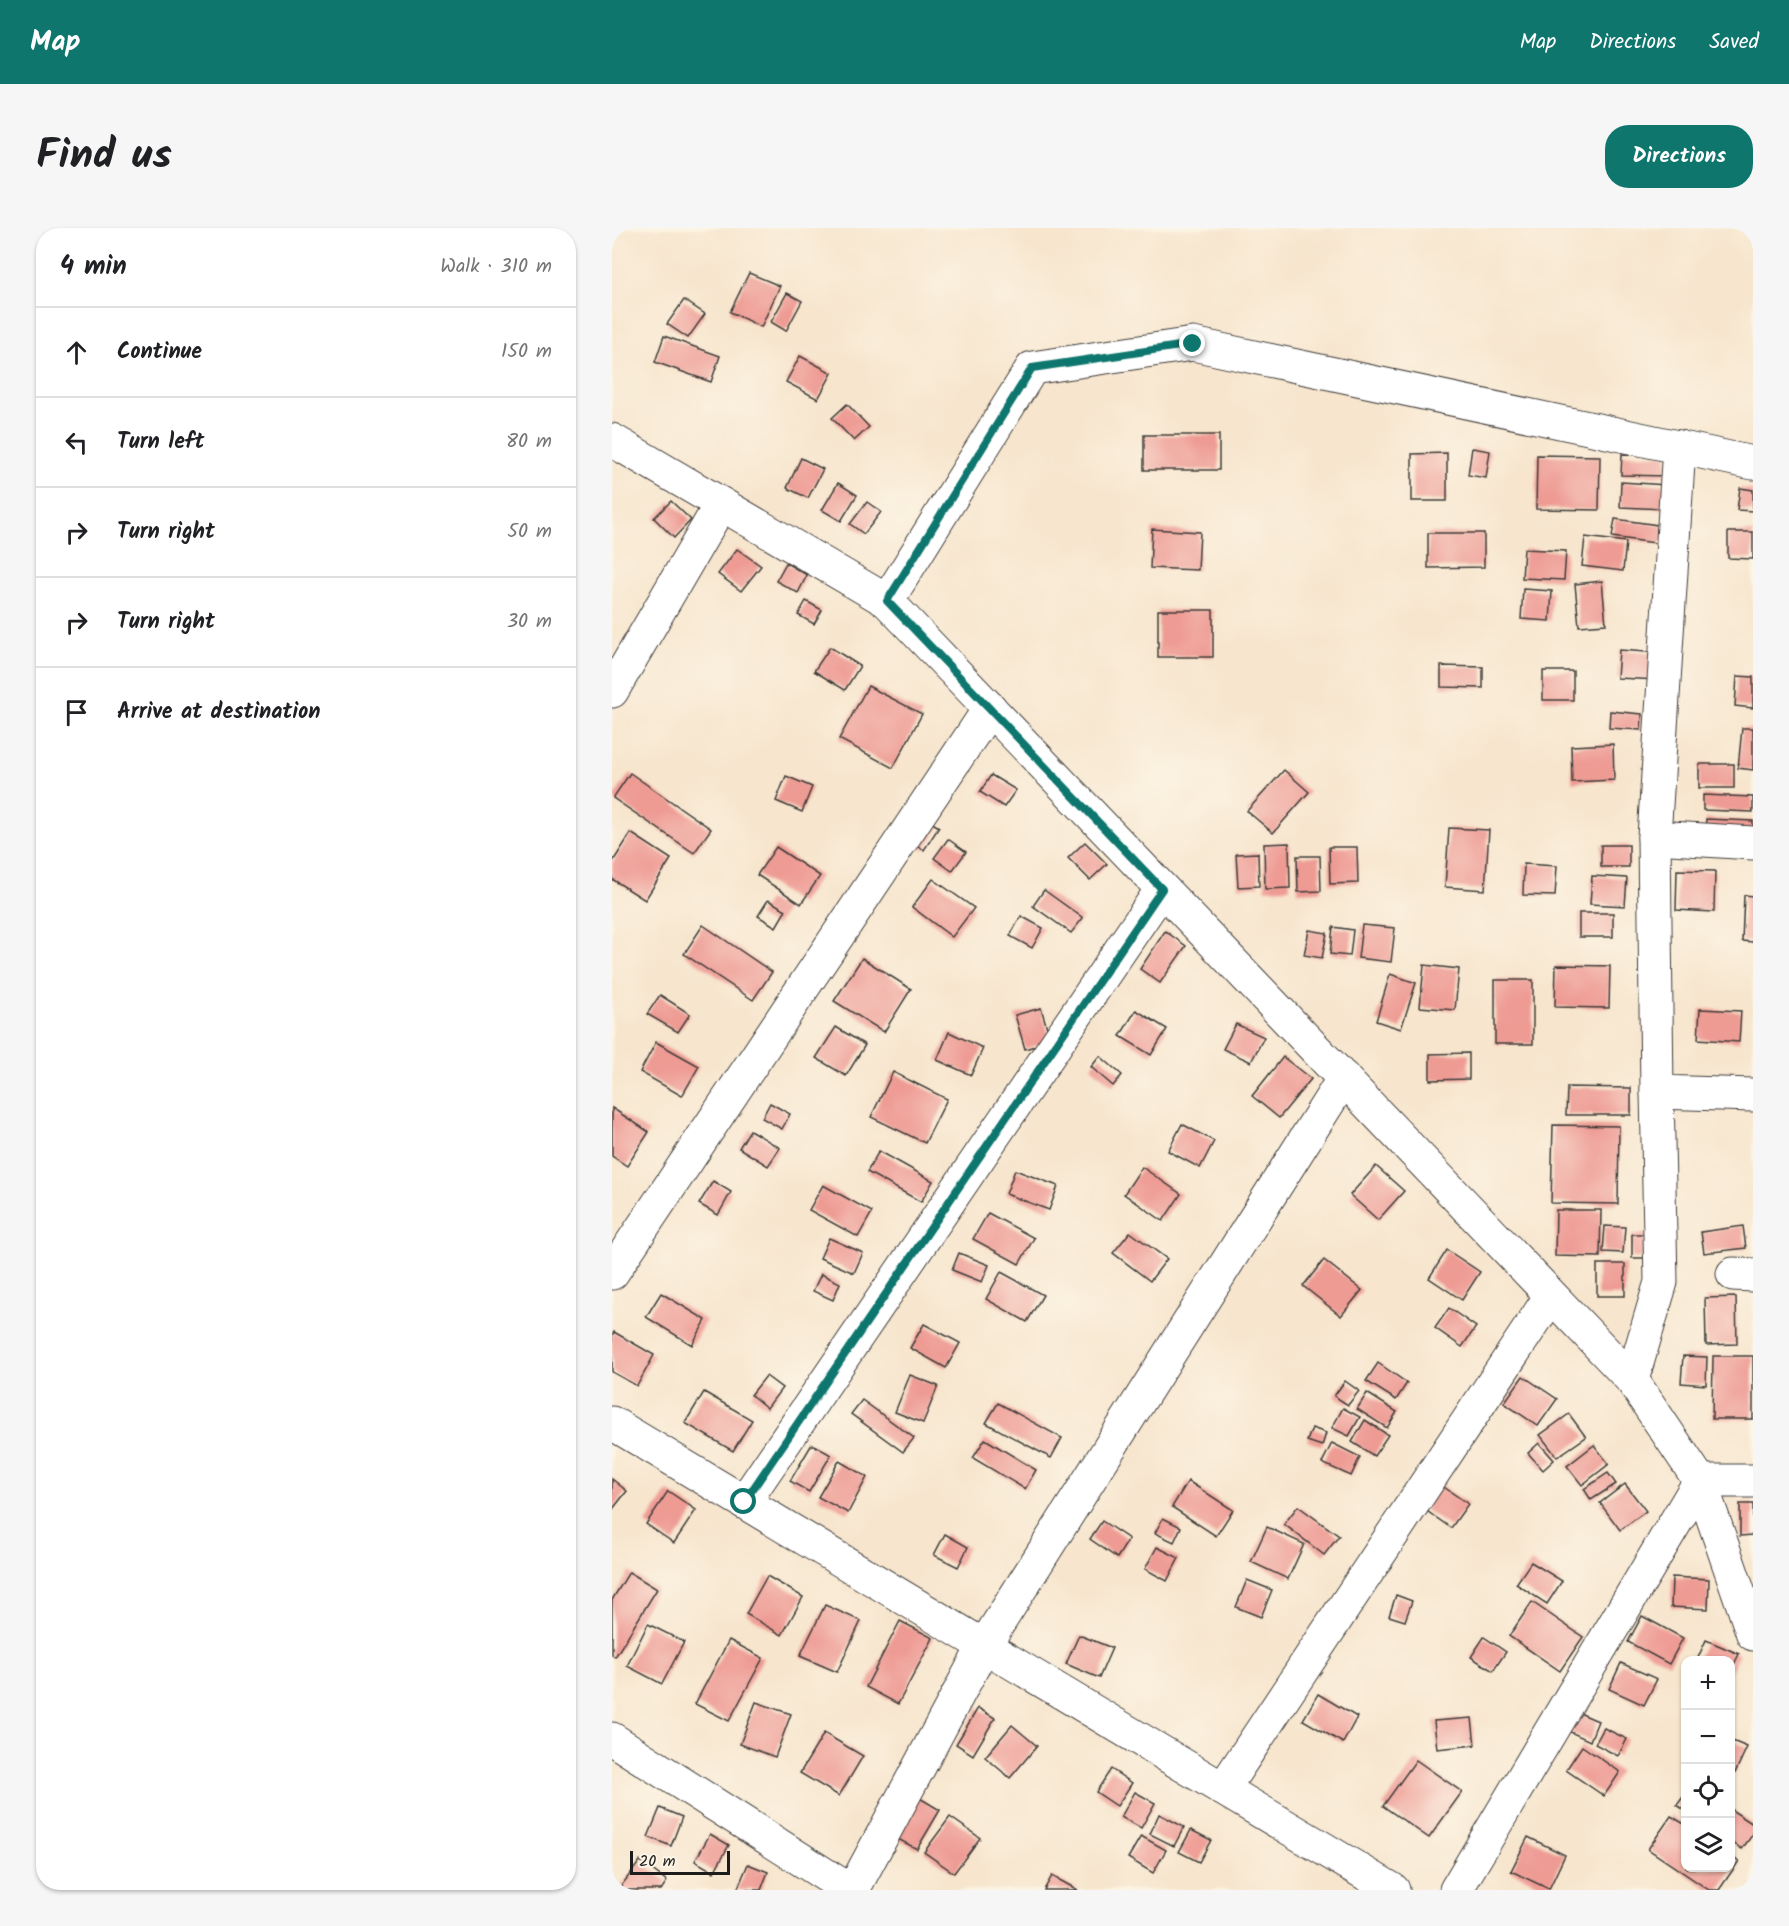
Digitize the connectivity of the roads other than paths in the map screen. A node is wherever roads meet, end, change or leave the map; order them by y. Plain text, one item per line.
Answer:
1 (612, 440) edge
2 (1679, 447) junction
3 (1753, 463) edge
4 (721, 504) junction
5 (887, 601) junction
6 (612, 691) edge
7 (990, 708) junction
8 (1654, 837) junction
9 (1753, 843) edge
10 (1162, 889) junction
11 (1344, 1078) junction
12 (1657, 1092) junction
13 (1753, 1095) edge
14 (612, 1273) edge
15 (1551, 1296) junction
16 (1632, 1380) junction
17 (612, 1423) edge
18 (1700, 1481) junction
19 (1753, 1481) edge
20 (744, 1502) junction
21 (1753, 1634) edge
22 (984, 1646) junction
23 (612, 1739) edge
24 (1224, 1789) junction
25 (851, 1890) edge
26 (1393, 1890) edge
27 (1456, 1890) edge

1 - 4 street
2 - 3 street
2 - 5 street
2 - 8 street
4 - 5 street
4 - 6 street
5 - 7 street
7 - 10 street
7 - 14 street
8 - 9 street
8 - 12 street
10 - 11 street
10 - 20 street
11 - 15 street
11 - 22 street
12 - 13 street
12 - 16 street
15 - 16 street
15 - 24 street
16 - 18 street
17 - 20 street
18 - 19 street
18 - 21 street
18 - 27 street
20 - 22 street
22 - 24 street
22 - 25 street
23 - 25 street
24 - 26 street

